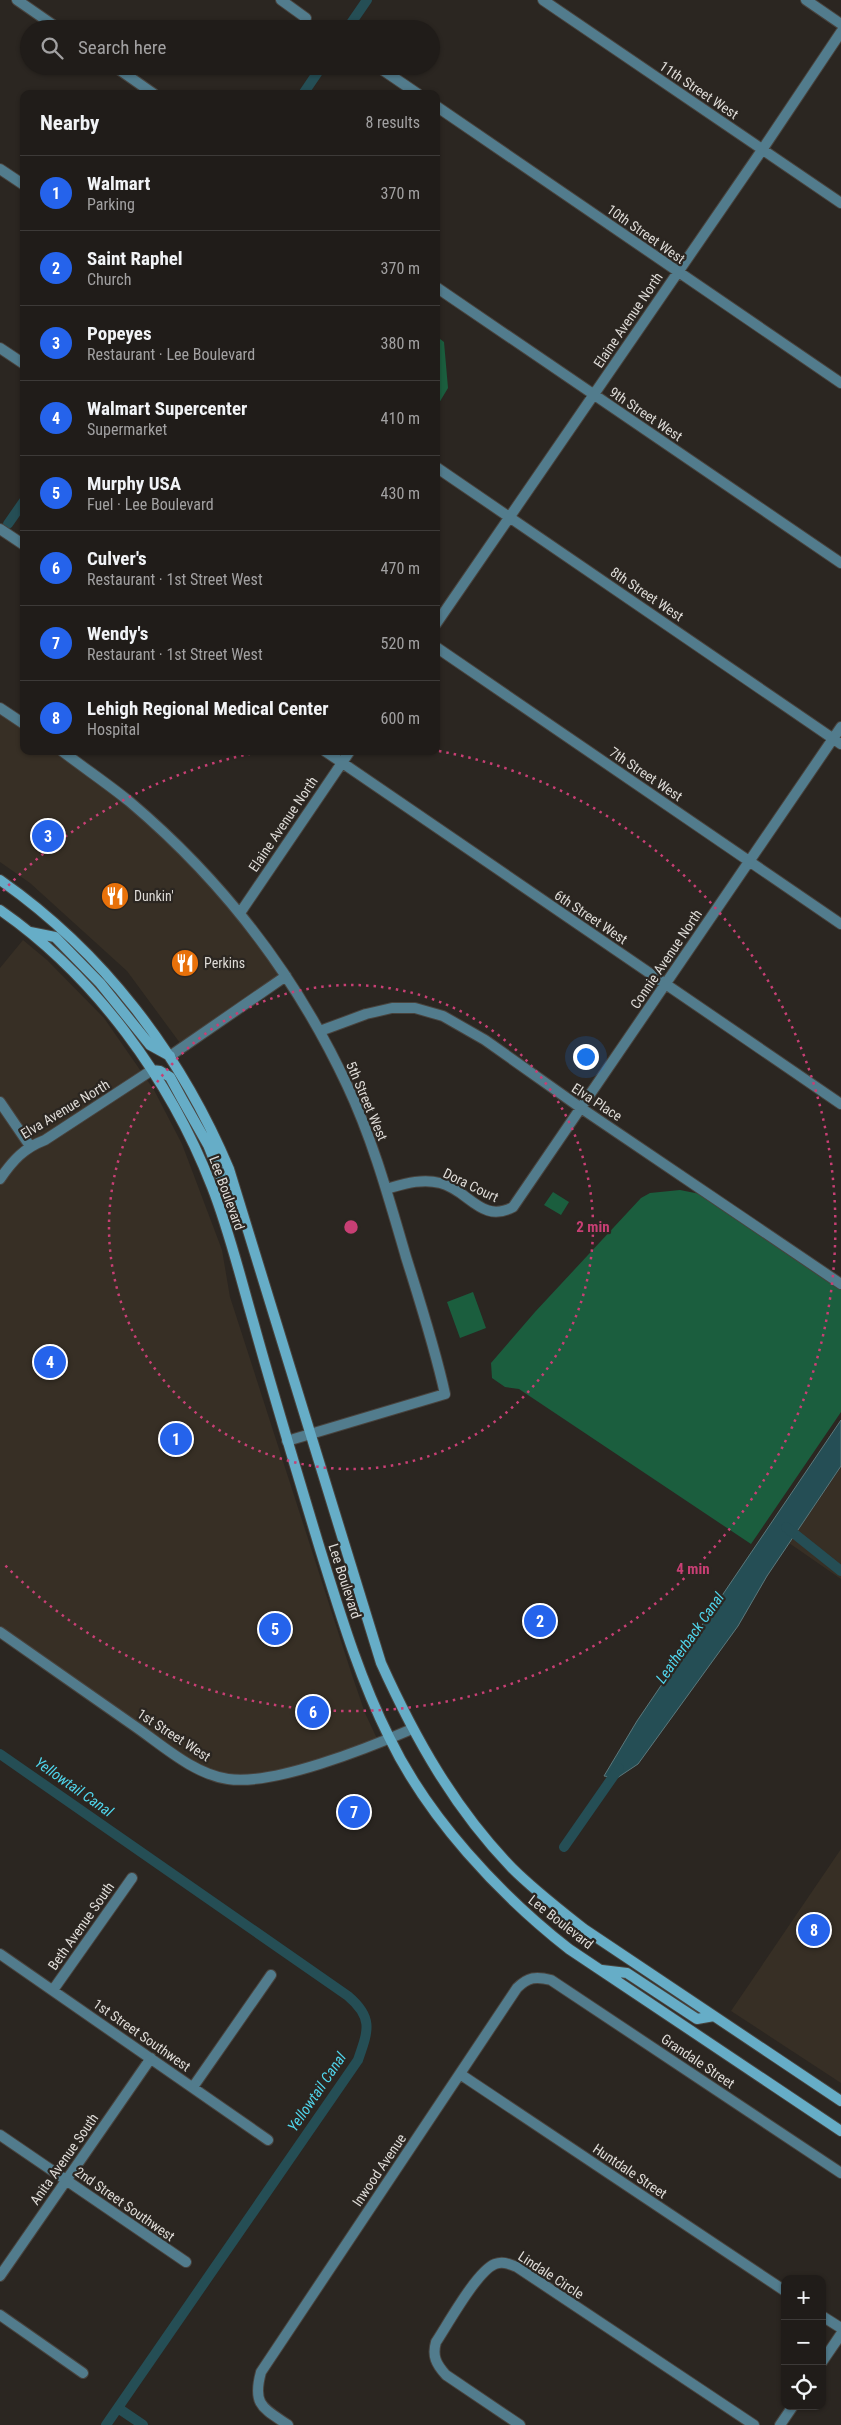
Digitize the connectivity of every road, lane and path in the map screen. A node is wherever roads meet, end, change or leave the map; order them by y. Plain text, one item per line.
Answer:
1 (17, 0) edge
2 (281, 0) edge
3 (543, 0) edge
4 (806, 0) edge
5 (306, 18) dead end
6 (46, 20) edge
7 (841, 24) edge
8 (841, 32) edge
9 (127, 75) edge
10 (390, 75) edge
11 (148, 90) edge
12 (412, 90) edge
13 (440, 109) edge
14 (762, 150) junction
15 (0, 169) edge
16 (20, 182) edge
17 (841, 203) edge
18 (677, 272) junction
19 (440, 290) edge
20 (0, 348) edge
21 (20, 361) edge
22 (841, 383) edge
23 (593, 395) junction
24 (440, 470) edge
25 (510, 517) junction
26 (0, 529) edge
27 (20, 542) edge
28 (841, 564) edge
29 (440, 618) edge
30 (440, 650) edge
31 (0, 708) edge
32 (20, 721) edge
33 (841, 727) edge
34 (837, 742) edge
35 (67, 755) edge
36 (332, 755) edge
37 (347, 755) edge
38 (342, 762) junction
39 (749, 861) junction
40 (0, 880) edge
41 (0, 910) edge
42 (240, 913) junction
43 (841, 924) edge
44 (29, 932) junction
45 (286, 976) junction
46 (666, 984) junction
47 (320, 1031) junction
48 (170, 1056) junction
49 (152, 1070) junction
50 (0, 1102) edge
51 (841, 1104) edge
52 (581, 1108) junction
53 (30, 1146) junction
54 (0, 1179) edge
55 (386, 1189) junction
56 (513, 1207) joint
57 (248, 1231) junction
58 (841, 1284) edge
59 (310, 1435) junction
60 (287, 1441) junction
61 (0, 1632) edge
62 (412, 1729) junction
63 (389, 1739) junction
64 (132, 1878) dead end
65 (0, 1954) edge
66 (601, 1970) junction
67 (271, 1975) dead end
68 (537, 1976) joint
69 (53, 1990) junction
70 (714, 2016) junction
71 (151, 2058) junction
72 (460, 2074) junction
73 (193, 2087) junction
74 (841, 2101) edge
75 (841, 2131) edge
76 (0, 2135) edge
77 (268, 2140) dead end
78 (841, 2173) edge
79 (66, 2180) junction
80 (186, 2262) dead end
81 (0, 2276) edge
82 (781, 2287) edge
83 (0, 2315) edge
84 (826, 2319) edge
85 (841, 2328) edge
86 (841, 2334) edge
87 (826, 2356) edge
88 (83, 2373) dead end
89 (790, 2410) edge
90 (288, 2425) edge
91 (520, 2425) edge
92 (754, 2425) edge
93 (780, 2425) edge

1 - 6 street
2 - 5 street
3 - 14 street, 11th Street West
4 - 7 street
8 - 14 street, Elaine Avenue North
9 - 11 street
10 - 12 street
13 - 18 street, 10th Street West
14 - 17 street, 11th Street West
14 - 18 street, Elaine Avenue North
15 - 16 street
18 - 22 street, 10th Street West
18 - 23 street, Elaine Avenue North
19 - 23 street, 9th Street West
20 - 21 street
23 - 25 street, Elaine Avenue North
23 - 28 street, 9th Street West
24 - 25 street, 8th Street West
25 - 29 street, Elaine Avenue North
25 - 34 street, 8th Street West
26 - 27 street
30 - 39 street, 7th Street West
31 - 32 street
33 - 34 street, Connie Avenue North
34 - 39 street, Connie Avenue North
35 - 42 street, 5th Street West
36 - 38 street, 6th Street West
37 - 38 street, Elaine Avenue North
38 - 42 street, Elaine Avenue North
38 - 46 street, 6th Street West
39 - 43 street, 7th Street West
39 - 46 street, Connie Avenue North
40 - 48 main road, Lee Boulevard
41 - 44 main road, Lee Boulevard
42 - 45 street, 5th Street West
44 - 48 main road
44 - 49 main road, Lee Boulevard
45 - 47 street, 5th Street West
45 - 48 street
46 - 51 street, 6th Street West
46 - 52 street, Connie Avenue North
47 - 52 street, Elva Place
47 - 55 street, 5th Street West
48 - 57 main road, Lee Boulevard
49 - 53 street, Elva Avenue North
49 - 57 main road
49 - 60 main road, Lee Boulevard
50 - 53 street
52 - 56 street, Connie Avenue North
52 - 58 street, Elva Place
53 - 54 street, Elva Avenue North
55 - 56 street, Dora Court
55 - 59 street, 5th Street West
57 - 59 main road, Lee Boulevard
59 - 60 street, 5th Street West
59 - 62 main road, Lee Boulevard
60 - 63 main road, Lee Boulevard
61 - 63 street, 1st Street West
62 - 63 street, 1st Street West
62 - 70 main road, Lee Boulevard
63 - 66 main road, Lee Boulevard
64 - 69 street, Beth Avenue South
65 - 69 street, 1st Street Southwest
66 - 70 main road
66 - 75 main road, Lee Boulevard
67 - 73 street
68 - 72 street, Inwood Avenue
68 - 78 street, Grandale Street
69 - 71 street, 1st Street Southwest
70 - 74 main road, Lee Boulevard
71 - 73 street, 1st Street Southwest
71 - 79 street, Anita Avenue South
72 - 82 street, Huntdale Street
72 - 90 street, Inwood Avenue
73 - 77 street, 1st Street Southwest
76 - 79 street, 2nd Street Southwest
79 - 80 street, 2nd Street Southwest
79 - 81 street, Anita Avenue South
83 - 88 street
84 - 85 street
86 - 87 street
89 - 93 street
91 - 92 street, Lindale Circle

